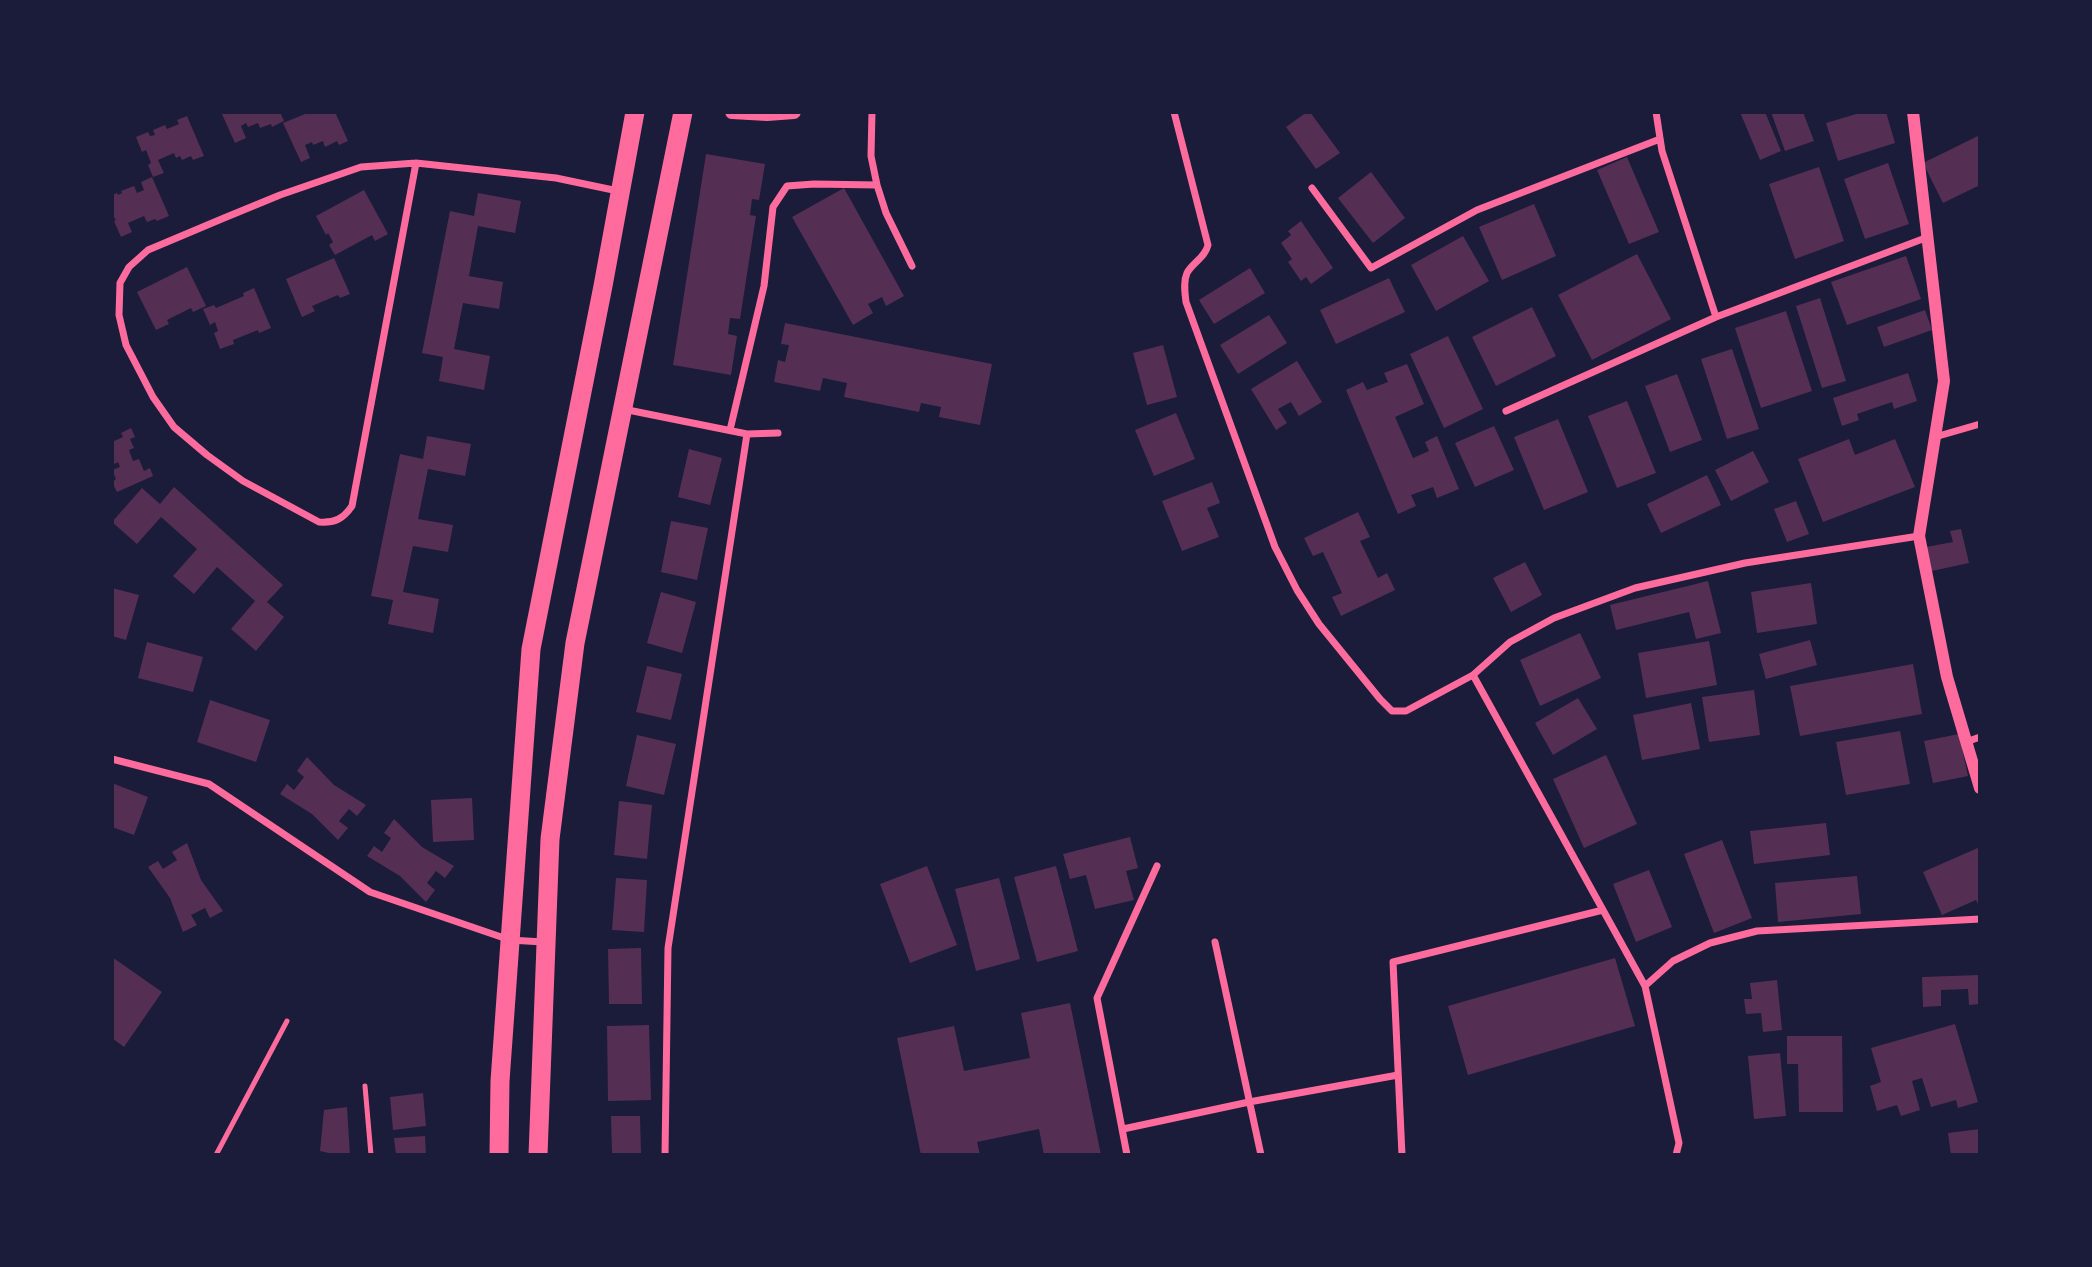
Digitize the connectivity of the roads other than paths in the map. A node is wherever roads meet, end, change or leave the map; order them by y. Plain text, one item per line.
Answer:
1 (635, 112) edge
2 (683, 112) edge
3 (732, 112) edge
4 (794, 112) edge
5 (872, 112) edge
6 (1174, 112) edge
7 (1656, 112) edge
8 (1913, 112) edge
9 (1660, 139) junction
10 (416, 163) junction
11 (877, 185) junction
12 (1312, 188) dead end
13 (621, 192) junction
14 (1928, 237) junction
15 (912, 266) dead end
16 (1716, 317) junction
17 (622, 409) junction
18 (1506, 411) dead end
19 (1980, 424) edge
20 (730, 430) junction
21 (778, 433) dead end
22 (747, 434) junction
23 (1935, 437) junction
24 (1919, 536) junction
25 (1474, 675) junction
26 (1980, 737) edge
27 (1965, 742) junction
28 (112, 759) edge
29 (1980, 788) edge
30 (1157, 866) dead end
31 (1603, 910) junction
32 (1980, 919) edge
33 (510, 940) junction
34 (546, 942) junction
35 (1215, 942) dead end
36 (1645, 986) junction
37 (287, 1021) dead end
38 (1398, 1075) junction
39 (366, 1086) dead end
40 (1249, 1102) junction
41 (1123, 1129) junction
42 (216, 1155) edge
43 (371, 1155) edge
44 (499, 1155) edge
45 (537, 1155) edge
46 (665, 1155) edge
47 (1127, 1155) edge
48 (1261, 1155) edge
49 (1402, 1155) edge
50 (1676, 1155) edge

1 - 13 highway
2 - 17 highway
3 - 4 main road
5 - 11 street
6 - 25 street
7 - 9 street
8 - 14 street
9 - 12 street
9 - 16 street
10 - 10 street
10 - 13 street
11 - 15 street
11 - 20 street
13 - 33 highway
14 - 16 street
14 - 23 street
16 - 18 street
17 - 20 street
17 - 34 highway
19 - 23 street
20 - 22 street
21 - 22 street
22 - 46 street
23 - 24 street
24 - 25 street
24 - 27 street
25 - 31 street
26 - 27 street
27 - 29 street
28 - 33 street
30 - 41 street
31 - 36 street
31 - 38 street
32 - 36 street
33 - 34 street
33 - 44 highway
34 - 45 highway
35 - 40 street
36 - 50 street
37 - 42 lane
38 - 40 street
38 - 49 street
39 - 43 lane
40 - 41 street
40 - 48 street
41 - 47 street

